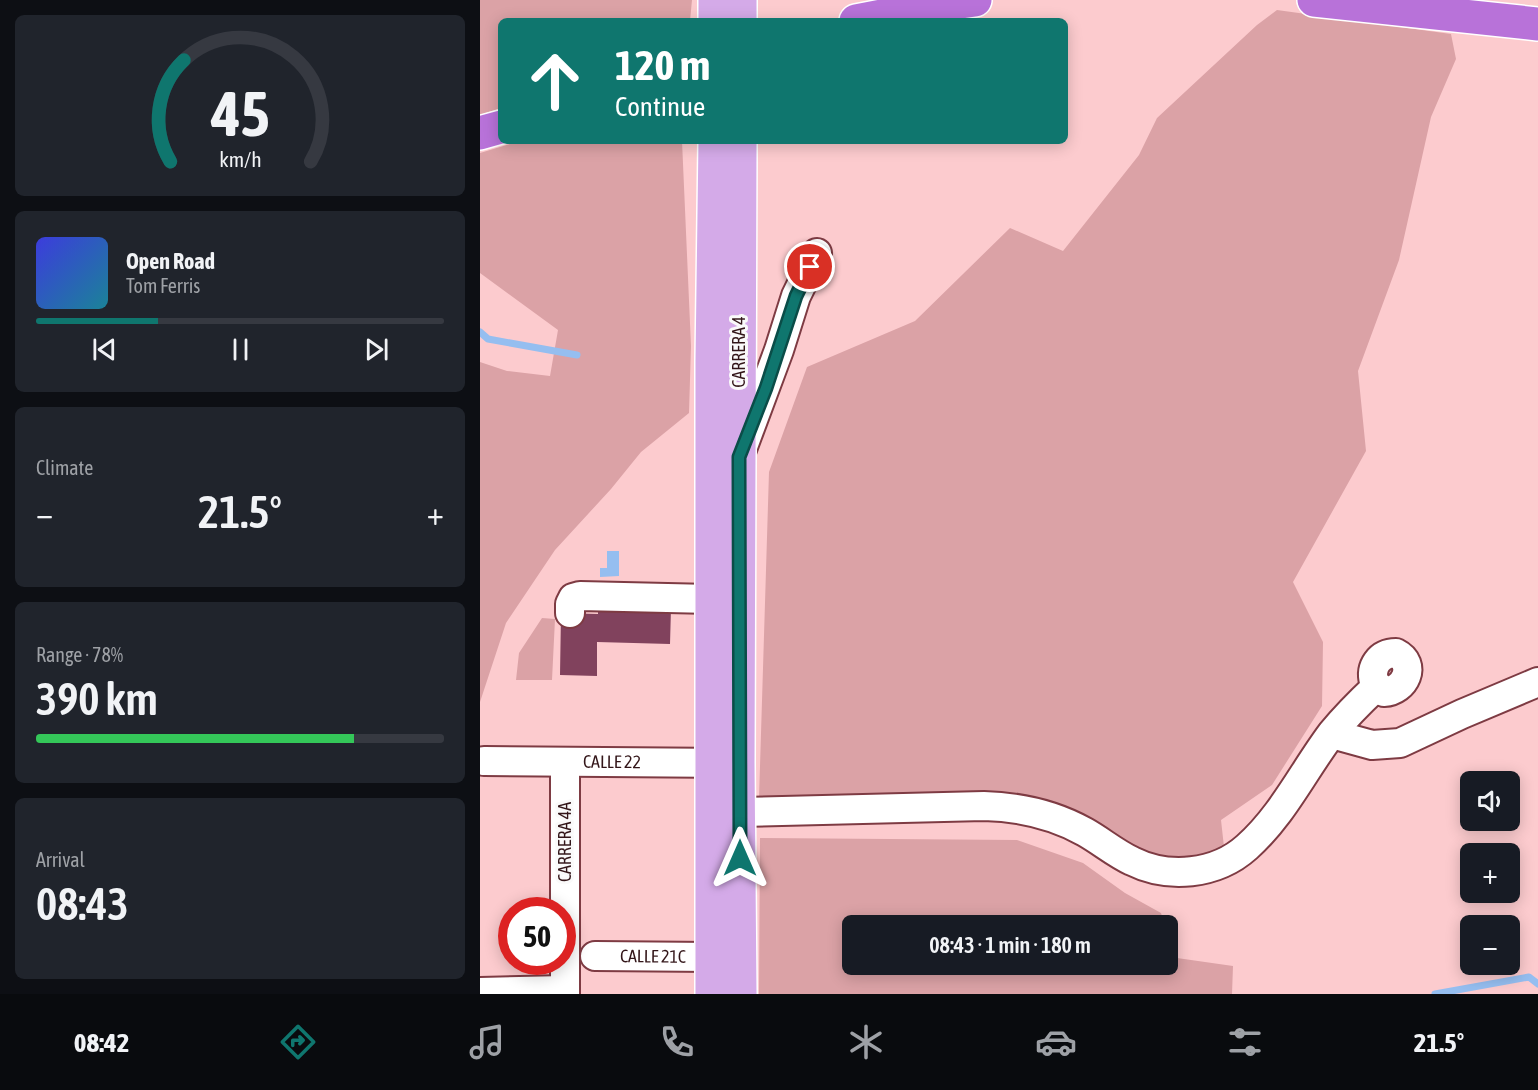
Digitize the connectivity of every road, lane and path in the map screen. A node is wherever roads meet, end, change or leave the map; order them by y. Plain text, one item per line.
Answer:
1 (715, 0) edge
2 (740, 0) edge
3 (975, 0) edge
4 (1314, 0) edge
5 (715, 18) edge
6 (740, 18) edge
7 (871, 18) edge
8 (1538, 24) edge
9 (498, 128) edge
10 (480, 134) edge
11 (728, 144) edge
12 (728, 144) edge
13 (818, 253) dead end
14 (739, 457) junction
15 (711, 599) junction
16 (570, 613) dead end
17 (1538, 681) edge
18 (1376, 687) dead end
19 (1332, 734) junction
20 (484, 761) dead end
21 (565, 762) junction
22 (725, 763) junction
23 (740, 812) junction
24 (595, 956) dead end
25 (712, 957) junction
26 (480, 992) edge
27 (565, 992) edge
28 (712, 994) edge
29 (740, 994) edge

1 - 5 main road
2 - 6 main road
3 - 7 highway
4 - 8 highway
9 - 10 highway
11 - 14 main road, CARRERA 4
12 - 15 main road, CARRERA 4
13 - 14 street
14 - 22 main road, CARRERA 4
15 - 16 street
15 - 22 main road, CARRERA 4
17 - 19 street
18 - 19 street
19 - 23 street
20 - 21 street, CALLE 22
21 - 22 street, CALLE 22
21 - 27 street, CARRERA 4A
22 - 23 main road, CARRERA 4
22 - 25 main road, CARRERA 4
23 - 29 main road, CARRERA 4
24 - 25 street, CALLE 21C
25 - 28 main road, CARRERA 4
26 - 27 street

